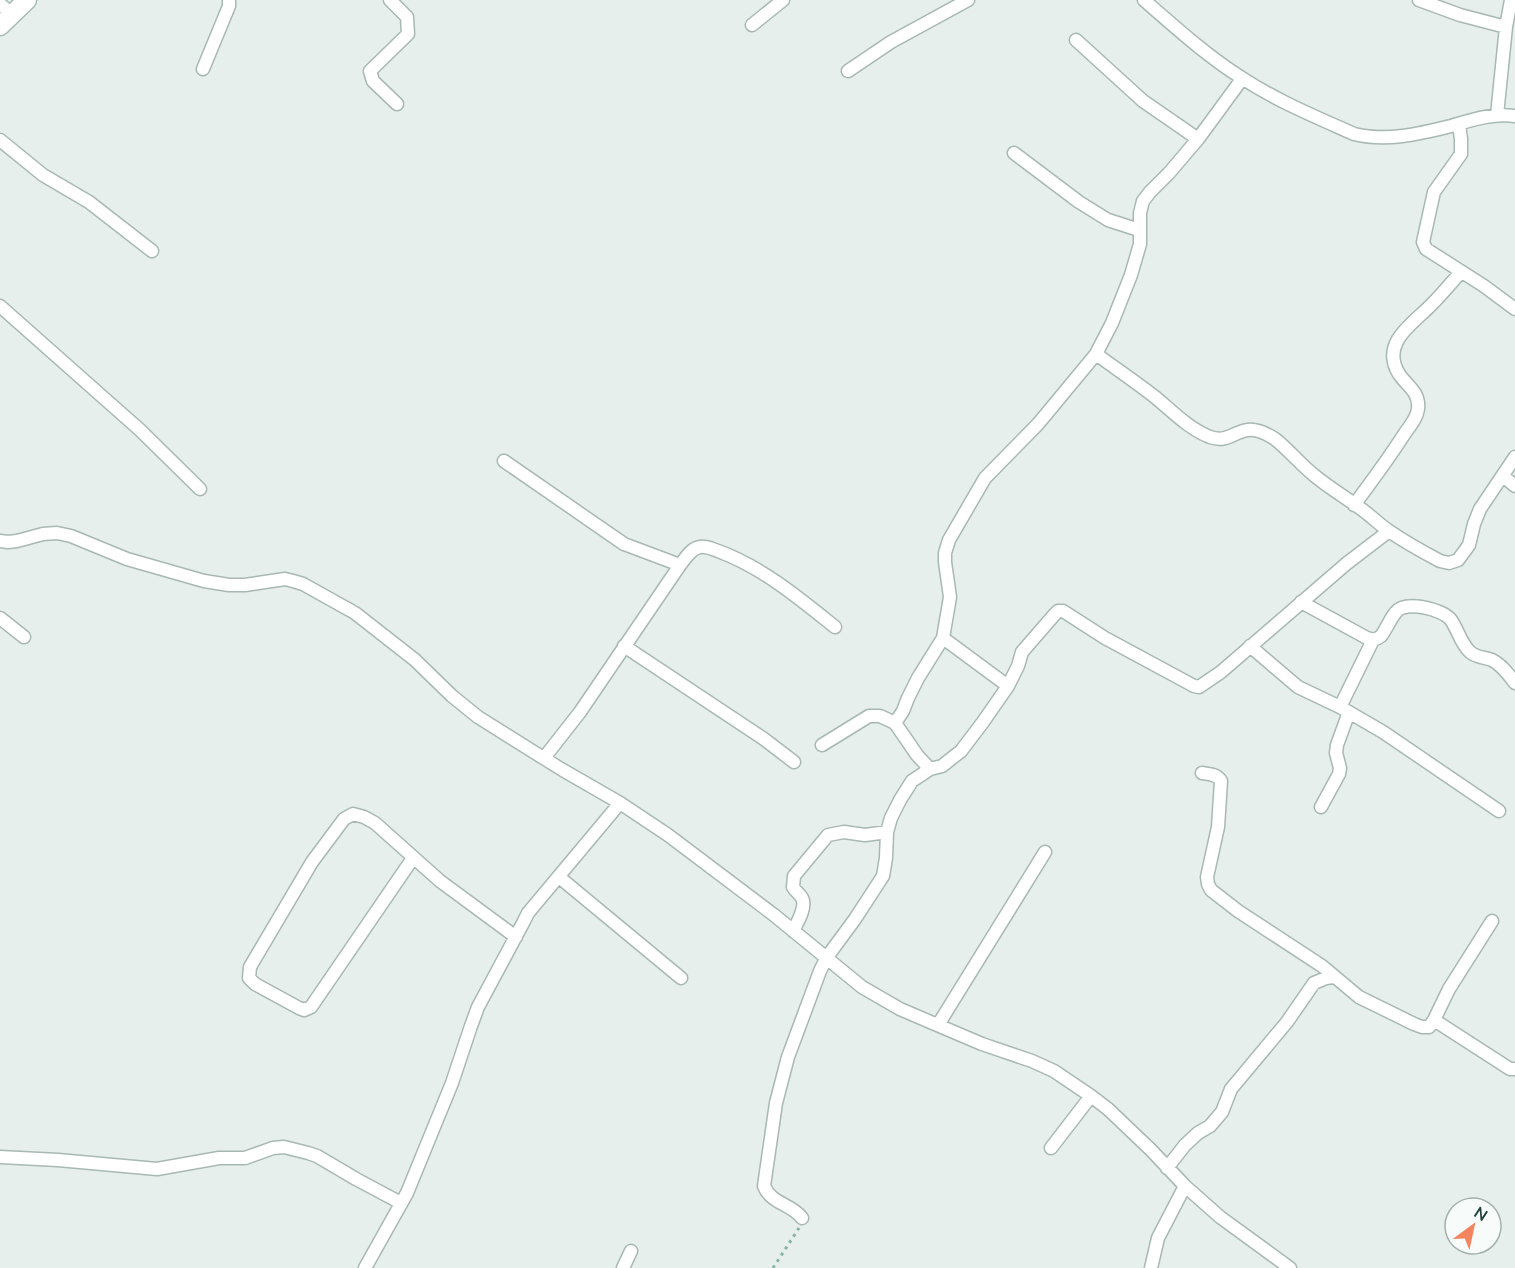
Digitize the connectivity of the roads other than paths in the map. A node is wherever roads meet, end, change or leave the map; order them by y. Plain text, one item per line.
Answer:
1 (27, 0) edge
2 (229, 0) edge
3 (390, 0) edge
4 (783, 0) edge
5 (968, 0) edge
6 (1419, 0) edge
7 (1511, 0) edge
8 (1152, 2) edge
9 (4, 15) edge
10 (752, 25) dead end
11 (1506, 27) junction
12 (1076, 40) dead end
13 (203, 69) dead end
14 (848, 71) dead end
15 (1242, 79) junction
16 (397, 104) dead end
17 (1497, 115) junction
18 (1515, 116) edge
19 (1459, 124) junction
20 (1198, 139) junction
21 (0, 140) edge
22 (1014, 153) dead end
23 (1139, 230) junction
24 (152, 251) dead end
25 (1461, 272) junction
26 (0, 306) edge
27 (1515, 309) edge
28 (1095, 354) junction
29 (1515, 458) edge
30 (504, 461) dead end
31 (1503, 476) junction
32 (1515, 486) edge
33 (200, 489) dead end
34 (1354, 505) junction
35 (1389, 531) junction
36 (0, 541) edge
37 (680, 565) junction
38 (1301, 602) junction
39 (0, 618) edge
40 (835, 627) dead end
41 (24, 637) dead end
42 (943, 638) junction
43 (1373, 640) junction
44 (624, 646) junction
45 (1250, 646) junction
46 (1515, 683) edge
47 (1008, 686) junction
48 (1345, 709) junction
49 (895, 723) junction
50 (822, 745) dead end
51 (544, 758) junction
52 (794, 762) dead end
53 (930, 769) junction
54 (1202, 773) dead end
55 (620, 803) junction
56 (1321, 807) dead end
57 (1499, 811) dead end
58 (887, 832) junction
59 (1046, 852) dead end
60 (413, 858) junction
61 (559, 877) junction
62 (1492, 921) dead end
63 (793, 931) junction
64 (516, 937) junction
65 (827, 957) junction
66 (1334, 977) junction
67 (681, 978) dead end
68 (1434, 1020) junction
69 (938, 1025) junction
70 (1515, 1070) edge
71 (1091, 1096) junction
72 (1051, 1148) dead end
73 (0, 1157) edge
74 (1167, 1168) junction
75 (1185, 1186) junction
76 (401, 1203) junction
77 (802, 1218) road end
78 (631, 1251) dead end
79 (372, 1266) edge
80 (622, 1268) edge
81 (1151, 1268) edge
82 (1290, 1268) edge

1 - 9 main road
2 - 13 street
3 - 16 street
4 - 10 street
5 - 14 street
6 - 11 street
7 - 11 street
8 - 15 street
11 - 17 street
12 - 20 street
15 - 19 street
15 - 20 street
17 - 18 street
17 - 19 street
19 - 25 street
20 - 23 street
21 - 24 street
22 - 23 street
23 - 28 street
25 - 27 street
25 - 34 street
26 - 33 street
28 - 34 street
28 - 42 street
29 - 31 street
30 - 37 street
31 - 32 street
31 - 35 street
34 - 35 street
35 - 38 street
36 - 51 street
37 - 40 street
37 - 44 street
38 - 43 street
38 - 45 street
39 - 41 street
42 - 47 street
42 - 49 street
43 - 46 street
43 - 48 street
44 - 51 street
44 - 52 street
45 - 47 street
45 - 48 street
47 - 53 street
48 - 56 street
48 - 57 street
49 - 50 street
49 - 53 street
51 - 55 street
53 - 58 street
54 - 66 street
55 - 61 street
55 - 63 street
58 - 63 street
58 - 65 street
59 - 69 street
60 - 60 street
60 - 64 street
61 - 64 street
61 - 67 street
62 - 68 street
63 - 65 street
64 - 76 street
65 - 69 street
65 - 77 street
66 - 68 street
66 - 74 street
68 - 70 street
69 - 71 street
71 - 72 street
71 - 74 street
73 - 76 street
74 - 75 street
75 - 81 street
75 - 82 street
76 - 79 street
78 - 80 street

